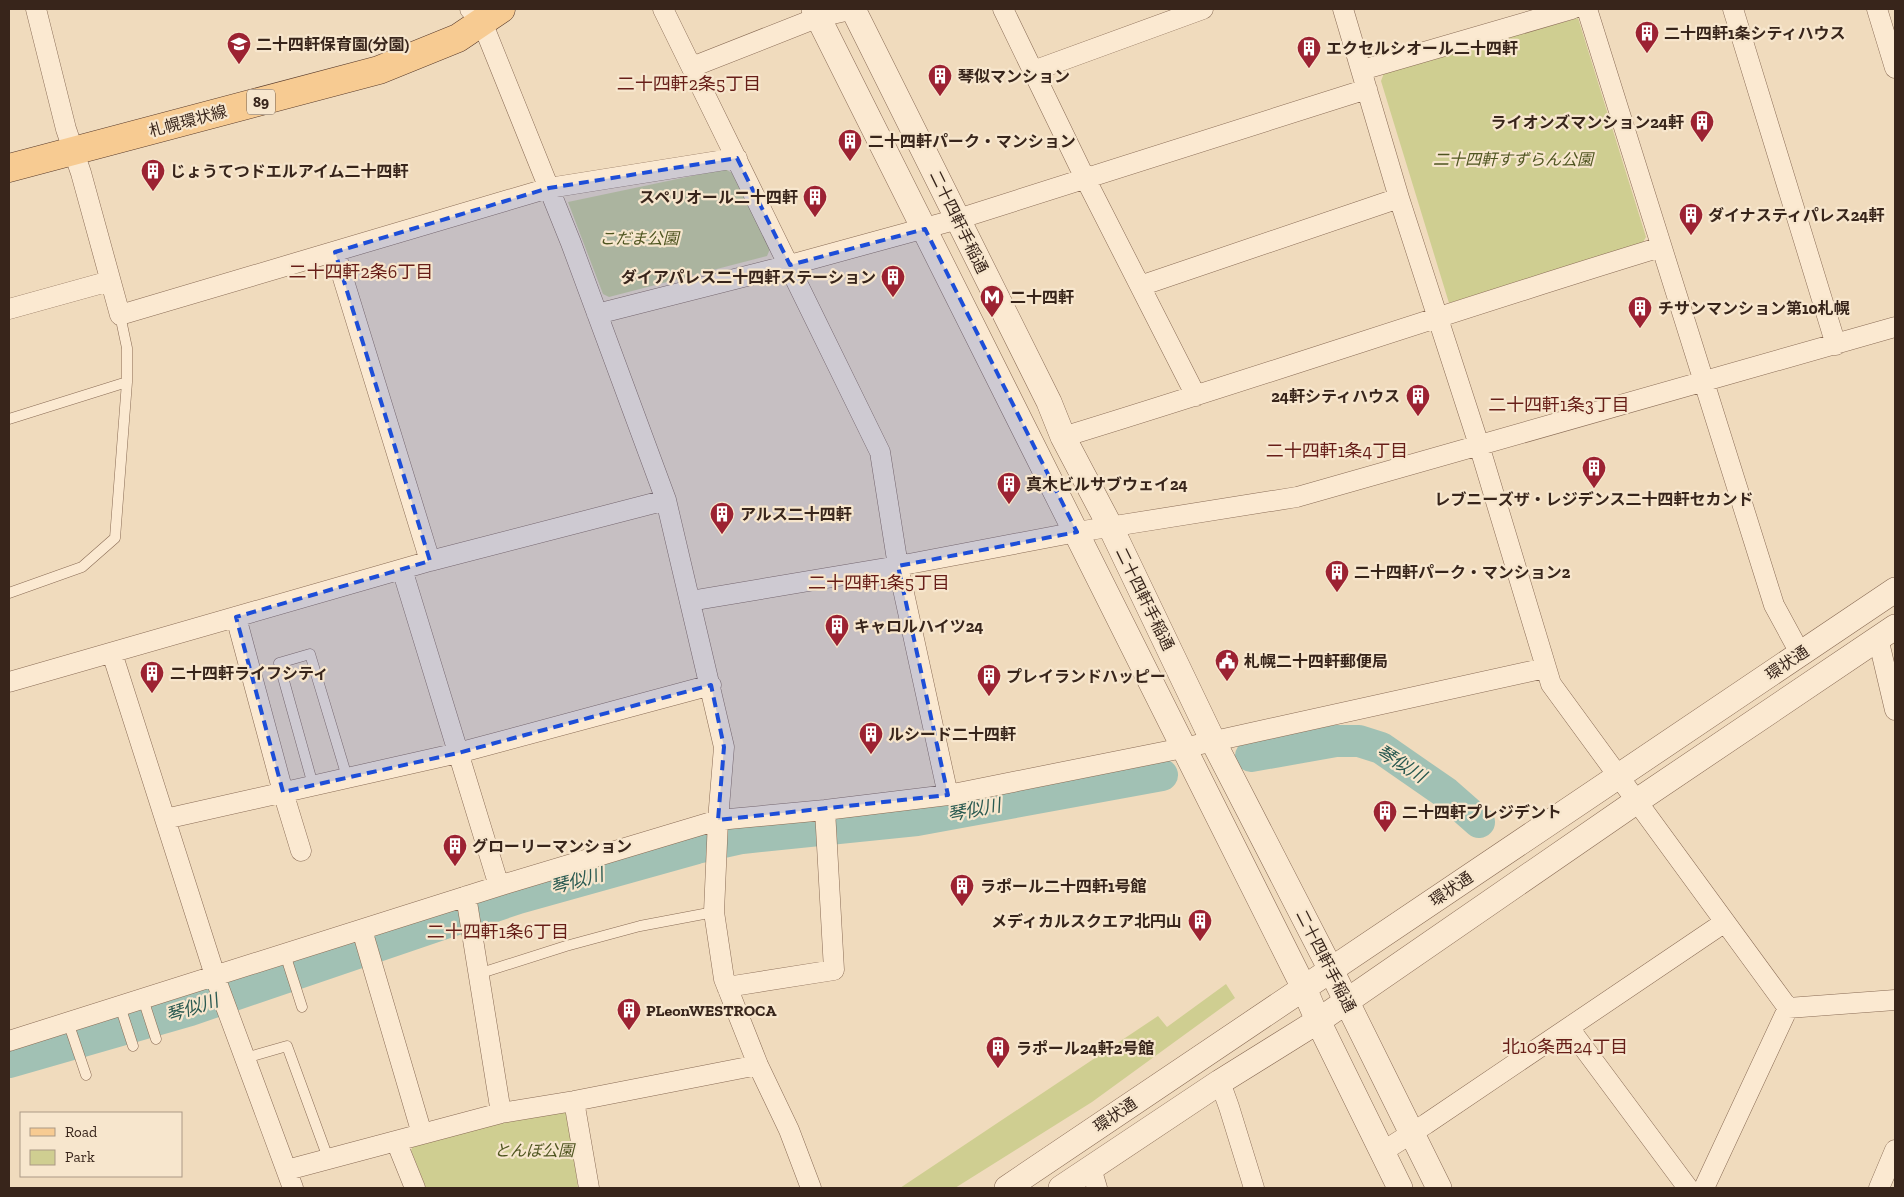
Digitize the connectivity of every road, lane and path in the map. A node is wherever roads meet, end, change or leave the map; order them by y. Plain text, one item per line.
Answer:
1 (36, 9) edge
2 (663, 9) edge
3 (854, 9) edge
4 (1003, 9) edge
5 (1203, 9) edge
6 (1343, 9) edge
7 (1572, 9) edge
8 (1587, 9) edge
9 (1733, 9) edge
10 (1877, 9) edge
11 (484, 13) edge
12 (816, 13) edge
13 (692, 67) junction
14 (1895, 68) edge
15 (1362, 70) junction
16 (1033, 72) junction
17 (1367, 89) junction
18 (74, 152) junction
19 (737, 158) junction
20 (9, 168) edge
21 (1086, 180) junction
22 (550, 188) junction
23 (1400, 198) junction
24 (958, 220) junction
25 (925, 228) junction
26 (1661, 247) junction
27 (335, 252) junction
28 (790, 265) junction
29 (110, 281) junction
30 (1140, 286) junction
31 (9, 309) edge
32 (597, 314) junction
33 (120, 315) junction
34 (1438, 316) junction
35 (1895, 327) edge
36 (1836, 345) junction
37 (127, 382) junction
38 (1703, 382) junction
39 (1196, 396) junction
40 (9, 419) edge
41 (1063, 437) junction
42 (1479, 445) junction
43 (666, 500) junction
44 (1111, 528) junction
45 (1077, 532) junction
46 (430, 561) junction
47 (898, 566) junction
48 (402, 569) junction
49 (1895, 590) edge
50 (9, 593) edge
51 (690, 601) junction
52 (236, 617) junction
53 (1887, 632) edge
54 (112, 653) junction
55 (1800, 653) junction
56 (1546, 668) junction
57 (9, 682) edge
58 (710, 685) junction
59 (1895, 710) edge
60 (1213, 741) junction
61 (1183, 748) junction
62 (458, 753) junction
63 (347, 777) junction
64 (1619, 777) junction
65 (313, 786) junction
66 (283, 792) junction
67 (948, 795) junction
68 (1637, 801) junction
69 (825, 814) junction
70 (165, 819) junction
71 (718, 824) junction
72 (301, 851) dead end
73 (499, 886) junction
74 (467, 902) junction
75 (714, 912) junction
76 (1725, 922) junction
77 (364, 935) junction
78 (286, 959) junction
79 (1331, 970) junction
80 (478, 974) junction
81 (217, 982) junction
82 (727, 987) junction
83 (1304, 988) junction
84 (1895, 1000) edge
85 (1347, 1002) junction
86 (145, 1004) junction
87 (302, 1007) dead end
88 (1788, 1008) junction
89 (123, 1013) junction
90 (1318, 1021) junction
91 (70, 1028) junction
92 (1568, 1028) junction
93 (156, 1037) dead end
94 (9, 1041) edge
95 (132, 1042) dead end
96 (245, 1058) junction
97 (758, 1064) junction
98 (86, 1075) dead end
99 (1220, 1082) junction
100 (574, 1101) junction
101 (500, 1113) junction
102 (1412, 1133) junction
103 (422, 1134) junction
104 (396, 1141) junction
105 (1895, 1150) edge
106 (1382, 1152) junction
107 (328, 1158) junction
108 (1094, 1178) edge
109 (290, 1179) edge
110 (415, 1188) edge
111 (589, 1188) edge
112 (811, 1188) edge
113 (1007, 1188) edge
114 (1061, 1188) edge
115 (1254, 1188) edge
116 (1400, 1188) edge
117 (1439, 1188) edge
118 (1688, 1188) edge
119 (1704, 1188) edge
120 (1879, 1188) edge

1 - 18 street
2 - 13 street
3 - 12 street
3 - 24 street, 二十四軒手稲通
4 - 16 street
5 - 16 street
6 - 15 street
7 - 15 street
8 - 26 street
9 - 36 street
10 - 14 street
11 - 18 main road, 札幌環状線 / 89
11 - 22 street
12 - 13 street
12 - 25 street, 二十四軒手稲通
13 - 19 street
15 - 17 street
16 - 21 street
17 - 21 street
17 - 23 street
18 - 20 main road, 札幌環状線 / 89
18 - 29 street
19 - 22 street
19 - 28 street
21 - 24 street
21 - 30 street
22 - 27 street
22 - 32 street
23 - 30 street
23 - 34 street
24 - 25 street
24 - 41 street, 二十四軒手稲通
25 - 28 street
25 - 45 street, 二十四軒手稲通
26 - 34 street
26 - 38 street
27 - 33 street
27 - 46 street
28 - 32 street
28 - 47 street
29 - 31 street
29 - 33 street
30 - 39 street
32 - 43 street
33 - 37 lane
34 - 39 street
34 - 42 street
35 - 36 street
36 - 38 street
37 - 40 lane
37 - 50 lane
38 - 42 street
38 - 55 street
39 - 41 street
41 - 44 street, 二十四軒手稲通
42 - 44 street
42 - 56 street
43 - 46 street
43 - 51 street
44 - 45 street
44 - 60 street, 二十四軒手稲通
45 - 47 street
45 - 61 street, 二十四軒手稲通
46 - 48 street
47 - 51 street
47 - 67 street
48 - 52 street
48 - 62 street
49 - 55 street, 環状通
51 - 58 street
52 - 54 street
52 - 66 street
53 - 59 street
53 - 68 street, 環状通
54 - 57 street
54 - 70 street
55 - 64 street, 環状通
56 - 60 street
56 - 64 street
58 - 62 street
58 - 71 street
60 - 61 street
60 - 79 street, 二十四軒手稲通
61 - 67 street
61 - 83 street, 二十四軒手稲通
62 - 63 street
62 - 73 street
63 - 65 street
63 - 65 lane
64 - 68 street
64 - 79 street, 環状通
65 - 66 street
66 - 70 street
66 - 72 street
67 - 69 street
68 - 76 street
68 - 85 street, 環状通
69 - 71 street
69 - 82 street
70 - 81 street
71 - 73 street
71 - 75 street
73 - 74 street
74 - 77 street
74 - 80 street
75 - 80 lane
75 - 82 street
76 - 88 street
76 - 92 street
77 - 78 street
77 - 103 street
78 - 81 street
78 - 87 lane
79 - 83 street, 環状通
79 - 85 street, 二十四軒手稲通
80 - 101 street
81 - 86 street
81 - 96 street
82 - 97 street
83 - 90 street, 二十四軒手稲通
83 - 113 street, 環状通
84 - 88 street
85 - 90 street, 環状通
85 - 102 street, 二十四軒手稲通
86 - 89 street
86 - 93 lane
88 - 119 street
89 - 91 street
89 - 95 lane
90 - 99 street, 環状通
90 - 106 street, 二十四軒手稲通
91 - 94 street
91 - 98 lane
92 - 102 street
92 - 118 street
96 - 107 lane
96 - 109 street
97 - 100 street
97 - 112 street
99 - 108 street, 環状通
99 - 115 street
100 - 101 street
100 - 111 street
101 - 103 street
102 - 106 street
102 - 117 street, 二十四軒手稲通
103 - 104 street
104 - 107 street
104 - 110 street
105 - 120 street
106 - 116 street, 二十四軒手稲通
107 - 109 street
108 - 114 street, 環状通

